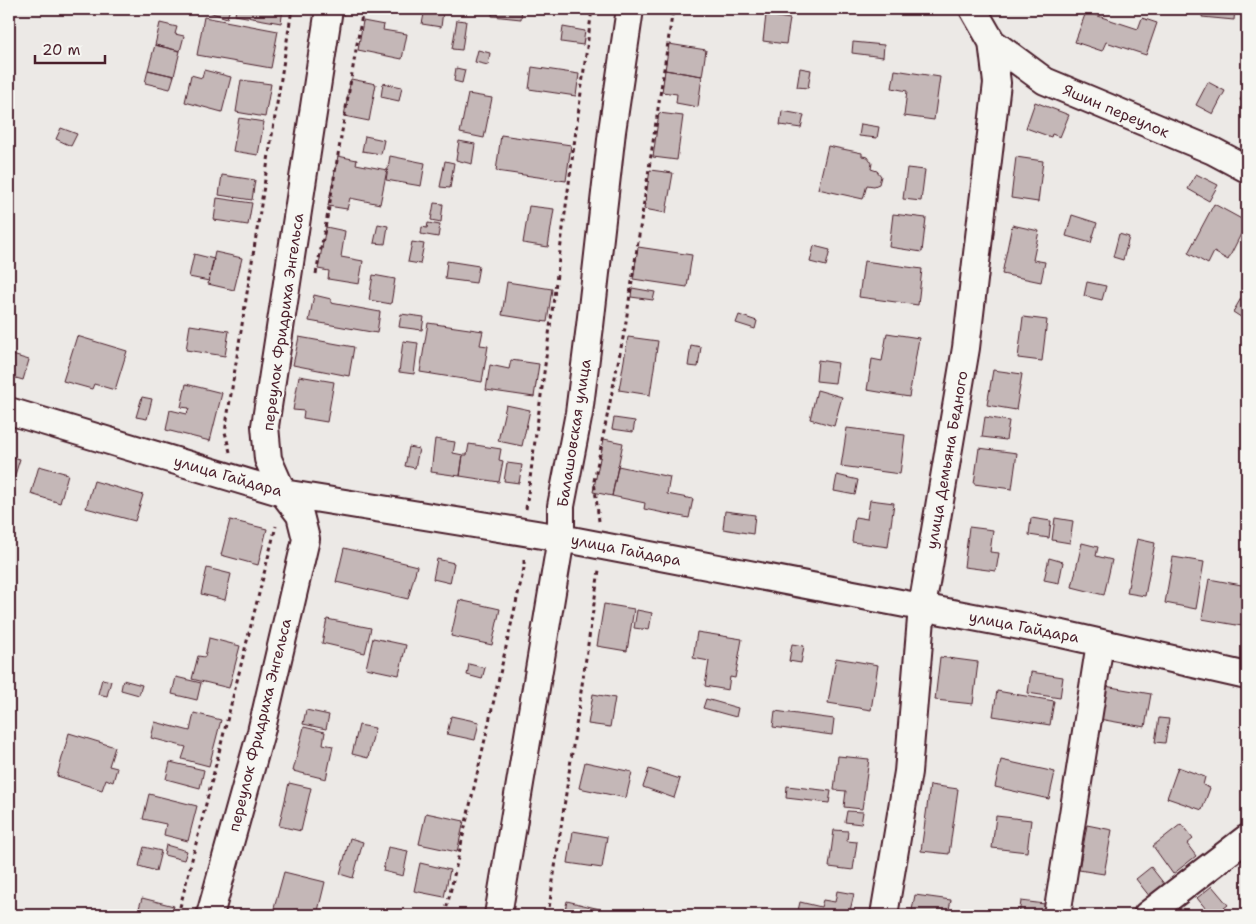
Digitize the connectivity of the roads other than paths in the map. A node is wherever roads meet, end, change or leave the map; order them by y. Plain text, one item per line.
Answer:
1 (329, 9) edge
2 (630, 9) edge
3 (973, 9) edge
4 (992, 42) junction
5 (1247, 169) edge
6 (9, 411) edge
7 (283, 493) junction
8 (561, 538) junction
9 (922, 607) junction
10 (1100, 642) junction
11 (1247, 676) edge
12 (1247, 838) edge
13 (210, 915) edge
14 (498, 915) edge
15 (884, 915) edge
16 (1057, 915) edge
17 (1147, 915) edge

1 - 7 street, переулок Фридриха Энгельса
2 - 8 street, Балашовская улица
3 - 4 street, улица Демьяна Бедного
4 - 5 street, Яшин переулок
4 - 9 street, улица Демьяна Бедного
6 - 7 street, улица Гайдара
7 - 8 street, улица Гайдара
7 - 13 street, переулок Фридриха Энгельса
8 - 9 street, улица Гайдара
8 - 14 street, Балашовская улица
9 - 10 street, улица Гайдара
9 - 15 street, улица Демьяна Бедного
10 - 11 street, улица Гайдара
10 - 16 street
12 - 17 street

